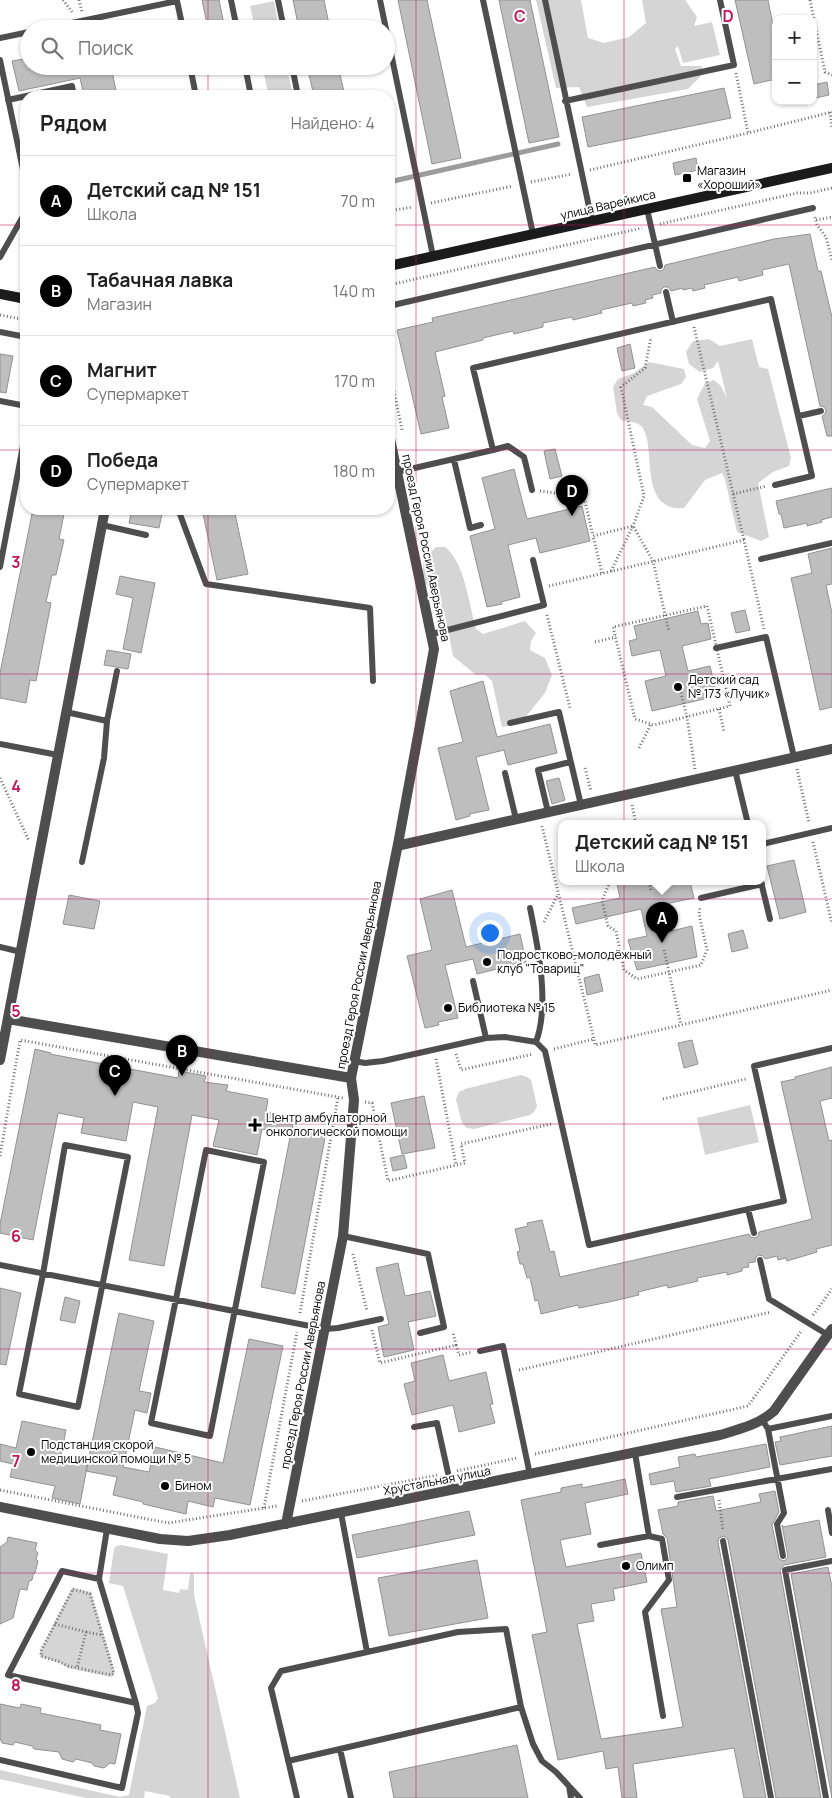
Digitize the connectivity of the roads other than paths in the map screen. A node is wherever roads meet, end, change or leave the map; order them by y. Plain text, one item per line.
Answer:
1 (231, 0) edge
2 (278, 0) edge
3 (380, 0) edge
4 (483, 0) edge
5 (545, 0) edge
6 (720, 0) edge
7 (86, 20) edge
8 (181, 20) edge
9 (235, 20) edge
10 (282, 20) edge
11 (384, 20) edge
12 (20, 34) edge
13 (0, 38) edge
14 (0, 60) edge
15 (395, 73) edge
16 (192, 75) edge
17 (247, 75) edge
18 (294, 75) edge
19 (54, 90) edge
20 (73, 90) edge
21 (195, 90) edge
22 (251, 90) edge
23 (297, 90) edge
24 (20, 97) edge
25 (8, 100) junction
26 (566, 101) junction
27 (19, 149) joint
28 (20, 154) edge
29 (832, 168) edge
30 (647, 208) junction
31 (813, 208) road end
32 (592, 221) junction
33 (20, 222) edge
34 (533, 234) junction
35 (655, 244) junction
36 (433, 256) junction
37 (0, 258) edge
38 (395, 265) edge
39 (660, 266) dead end
40 (666, 292) dead end
41 (0, 294) edge
42 (20, 298) edge
43 (395, 305) edge
44 (673, 322) junction
45 (0, 332) edge
46 (20, 336) edge
47 (0, 401) edge
48 (20, 405) edge
49 (821, 411) dead end
50 (799, 416) junction
51 (493, 450) junction
52 (454, 460) junction
53 (20, 462) edge
54 (395, 462) edge
55 (397, 472) junction
56 (775, 485) road end
57 (532, 490) road end
58 (104, 515) edge
59 (180, 515) edge
60 (102, 525) junction
61 (481, 525) dead end
62 (146, 535) dead end
63 (832, 543) edge
64 (761, 559) dead end
65 (533, 560) dead end
66 (0, 567) edge
67 (432, 634) junction
68 (716, 648) road end
69 (117, 671) dead end
70 (373, 681) dead end
71 (66, 712) junction
72 (107, 721) junction
73 (510, 723) dead end
74 (0, 744) edge
75 (832, 749) edge
76 (58, 755) junction
77 (794, 757) junction
78 (570, 762) junction
79 (735, 770) junction
80 (505, 773) dead end
81 (581, 805) junction
82 (543, 813) junction
83 (516, 819) junction
84 (747, 820) edge
85 (832, 828) edge
86 (766, 843) edge
87 (398, 844) junction
88 (82, 862) dead end
89 (754, 885) edge
90 (762, 885) edge
91 (700, 898) road end
92 (530, 908) dead end
93 (770, 919) dead end
94 (0, 948) edge
95 (21, 952) junction
96 (473, 981) dead end
97 (8, 1019) junction
98 (486, 1038) junction
99 (536, 1042) junction
100 (832, 1048) edge
101 (0, 1060) edge
102 (354, 1061) junction
103 (351, 1078) junction
104 (748, 1209) junction
105 (754, 1233) dead end
106 (344, 1236) junction
107 (760, 1260) dead end
108 (0, 1266) edge
109 (43, 1274) junction
110 (102, 1285) junction
111 (175, 1299) junction
112 (236, 1311) junction
113 (381, 1319) dead end
114 (324, 1329) junction
115 (420, 1332) dead end
116 (830, 1332) edge
117 (480, 1351) road end
118 (832, 1416) edge
119 (765, 1425) junction
120 (414, 1428) dead end
121 (635, 1453) junction
122 (832, 1469) edge
123 (530, 1475) junction
124 (778, 1478) junction
125 (452, 1491) junction
126 (676, 1497) dead end
127 (0, 1507) edge
128 (828, 1510) dead end
129 (341, 1513) junction
130 (286, 1524) junction
131 (107, 1529) junction
132 (832, 1533) edge
133 (649, 1536) junction
134 (723, 1541) road end
135 (600, 1545) dead end
136 (783, 1556) dead end
137 (832, 1561) edge
138 (99, 1579) junction
139 (368, 1652) junction
140 (136, 1703) junction
141 (521, 1706) junction
142 (662, 1716) dead end
143 (340, 1749) junction
144 (0, 1760) edge
145 (288, 1761) junction
146 (569, 1786) junction
147 (297, 1798) edge
148 (351, 1798) edge
149 (571, 1798) edge
150 (580, 1798) edge
151 (771, 1798) edge
152 (826, 1798) edge

1 - 9 lane
2 - 10 lane
3 - 11 lane
4 - 34 lane
5 - 26 lane
6 - 26 lane
7 - 8 lane
12 - 13 lane
14 - 25 lane
15 - 36 lane
16 - 21 lane
17 - 22 lane
18 - 23 lane
19 - 20 lane
24 - 25 lane
25 - 27 lane
26 - 32 lane
27 - 28 lane
29 - 30 main road, улица Варейкиса
30 - 32 main road, улица Варейкиса
30 - 35 lane
31 - 35 lane
32 - 34 main road, улица Варейкиса
33 - 37 lane
34 - 36 main road, улица Варейкиса
35 - 39 lane
35 - 43 lane
36 - 38 main road, улица Варейкиса
40 - 44 lane
41 - 42 main road
44 - 50 lane
44 - 51 lane
45 - 46 lane
47 - 48 lane
49 - 50 lane
50 - 56 lane
51 - 52 lane
51 - 57 lane
52 - 55 lane
52 - 61 lane
53 - 66 lane
54 - 55 street, проезд Героя России Аверьянова
55 - 67 street, проезд Героя России Аверьянова
58 - 60 street
59 - 70 lane
60 - 62 lane
60 - 71 street
63 - 64 lane
65 - 67 lane
67 - 87 street, проезд Героя России Аверьянова
68 - 77 lane
69 - 72 lane
71 - 72 lane
71 - 76 street
72 - 88 lane
73 - 78 lane
74 - 76 lane
75 - 77 street
76 - 95 street
77 - 79 street
78 - 81 lane
78 - 82 lane
79 - 81 street
79 - 84 lane
80 - 83 lane
81 - 82 street
82 - 83 street
83 - 87 street
85 - 86 lane
87 - 102 street, проезд Героя России Аверьянова
89 - 91 lane
90 - 93 lane
92 - 99 lane
94 - 95 lane
95 - 97 street
96 - 98 lane
97 - 101 street
97 - 103 street
98 - 99 lane
98 - 102 lane
99 - 104 lane
100 - 104 lane
102 - 103 street, проезд Героя России Аверьянова
103 - 106 street, проезд Героя России Аверьянова
104 - 105 lane
106 - 114 street, проезд Героя России Аверьянова
106 - 115 lane
107 - 116 lane
108 - 109 lane
109 - 110 lane
109 - 110 lane
109 - 110 lane
110 - 111 lane
111 - 112 lane
111 - 112 lane
111 - 112 lane
112 - 114 lane
113 - 114 lane
114 - 130 street, проезд Героя России Аверьянова
116 - 119 street, Хрустальная улица
117 - 123 lane
118 - 119 lane
119 - 121 street, Хрустальная улица
119 - 124 lane
120 - 125 lane
121 - 123 street, Хрустальная улица
121 - 133 lane
122 - 124 lane
123 - 125 street, Хрустальная улица
124 - 126 lane
124 - 136 lane
125 - 129 street, Хрустальная улица
127 - 131 street, Хрустальная улица
128 - 132 lane
129 - 130 street, Хрустальная улица
129 - 139 lane
130 - 131 street, Хрустальная улица
131 - 138 lane
133 - 135 lane
133 - 142 lane
134 - 151 lane
137 - 152 lane
138 - 140 lane
138 - 140 lane
139 - 141 lane
139 - 145 lane
140 - 144 lane
141 - 143 lane
141 - 146 lane
143 - 145 lane
143 - 148 lane
145 - 147 lane
146 - 149 lane
146 - 150 lane

